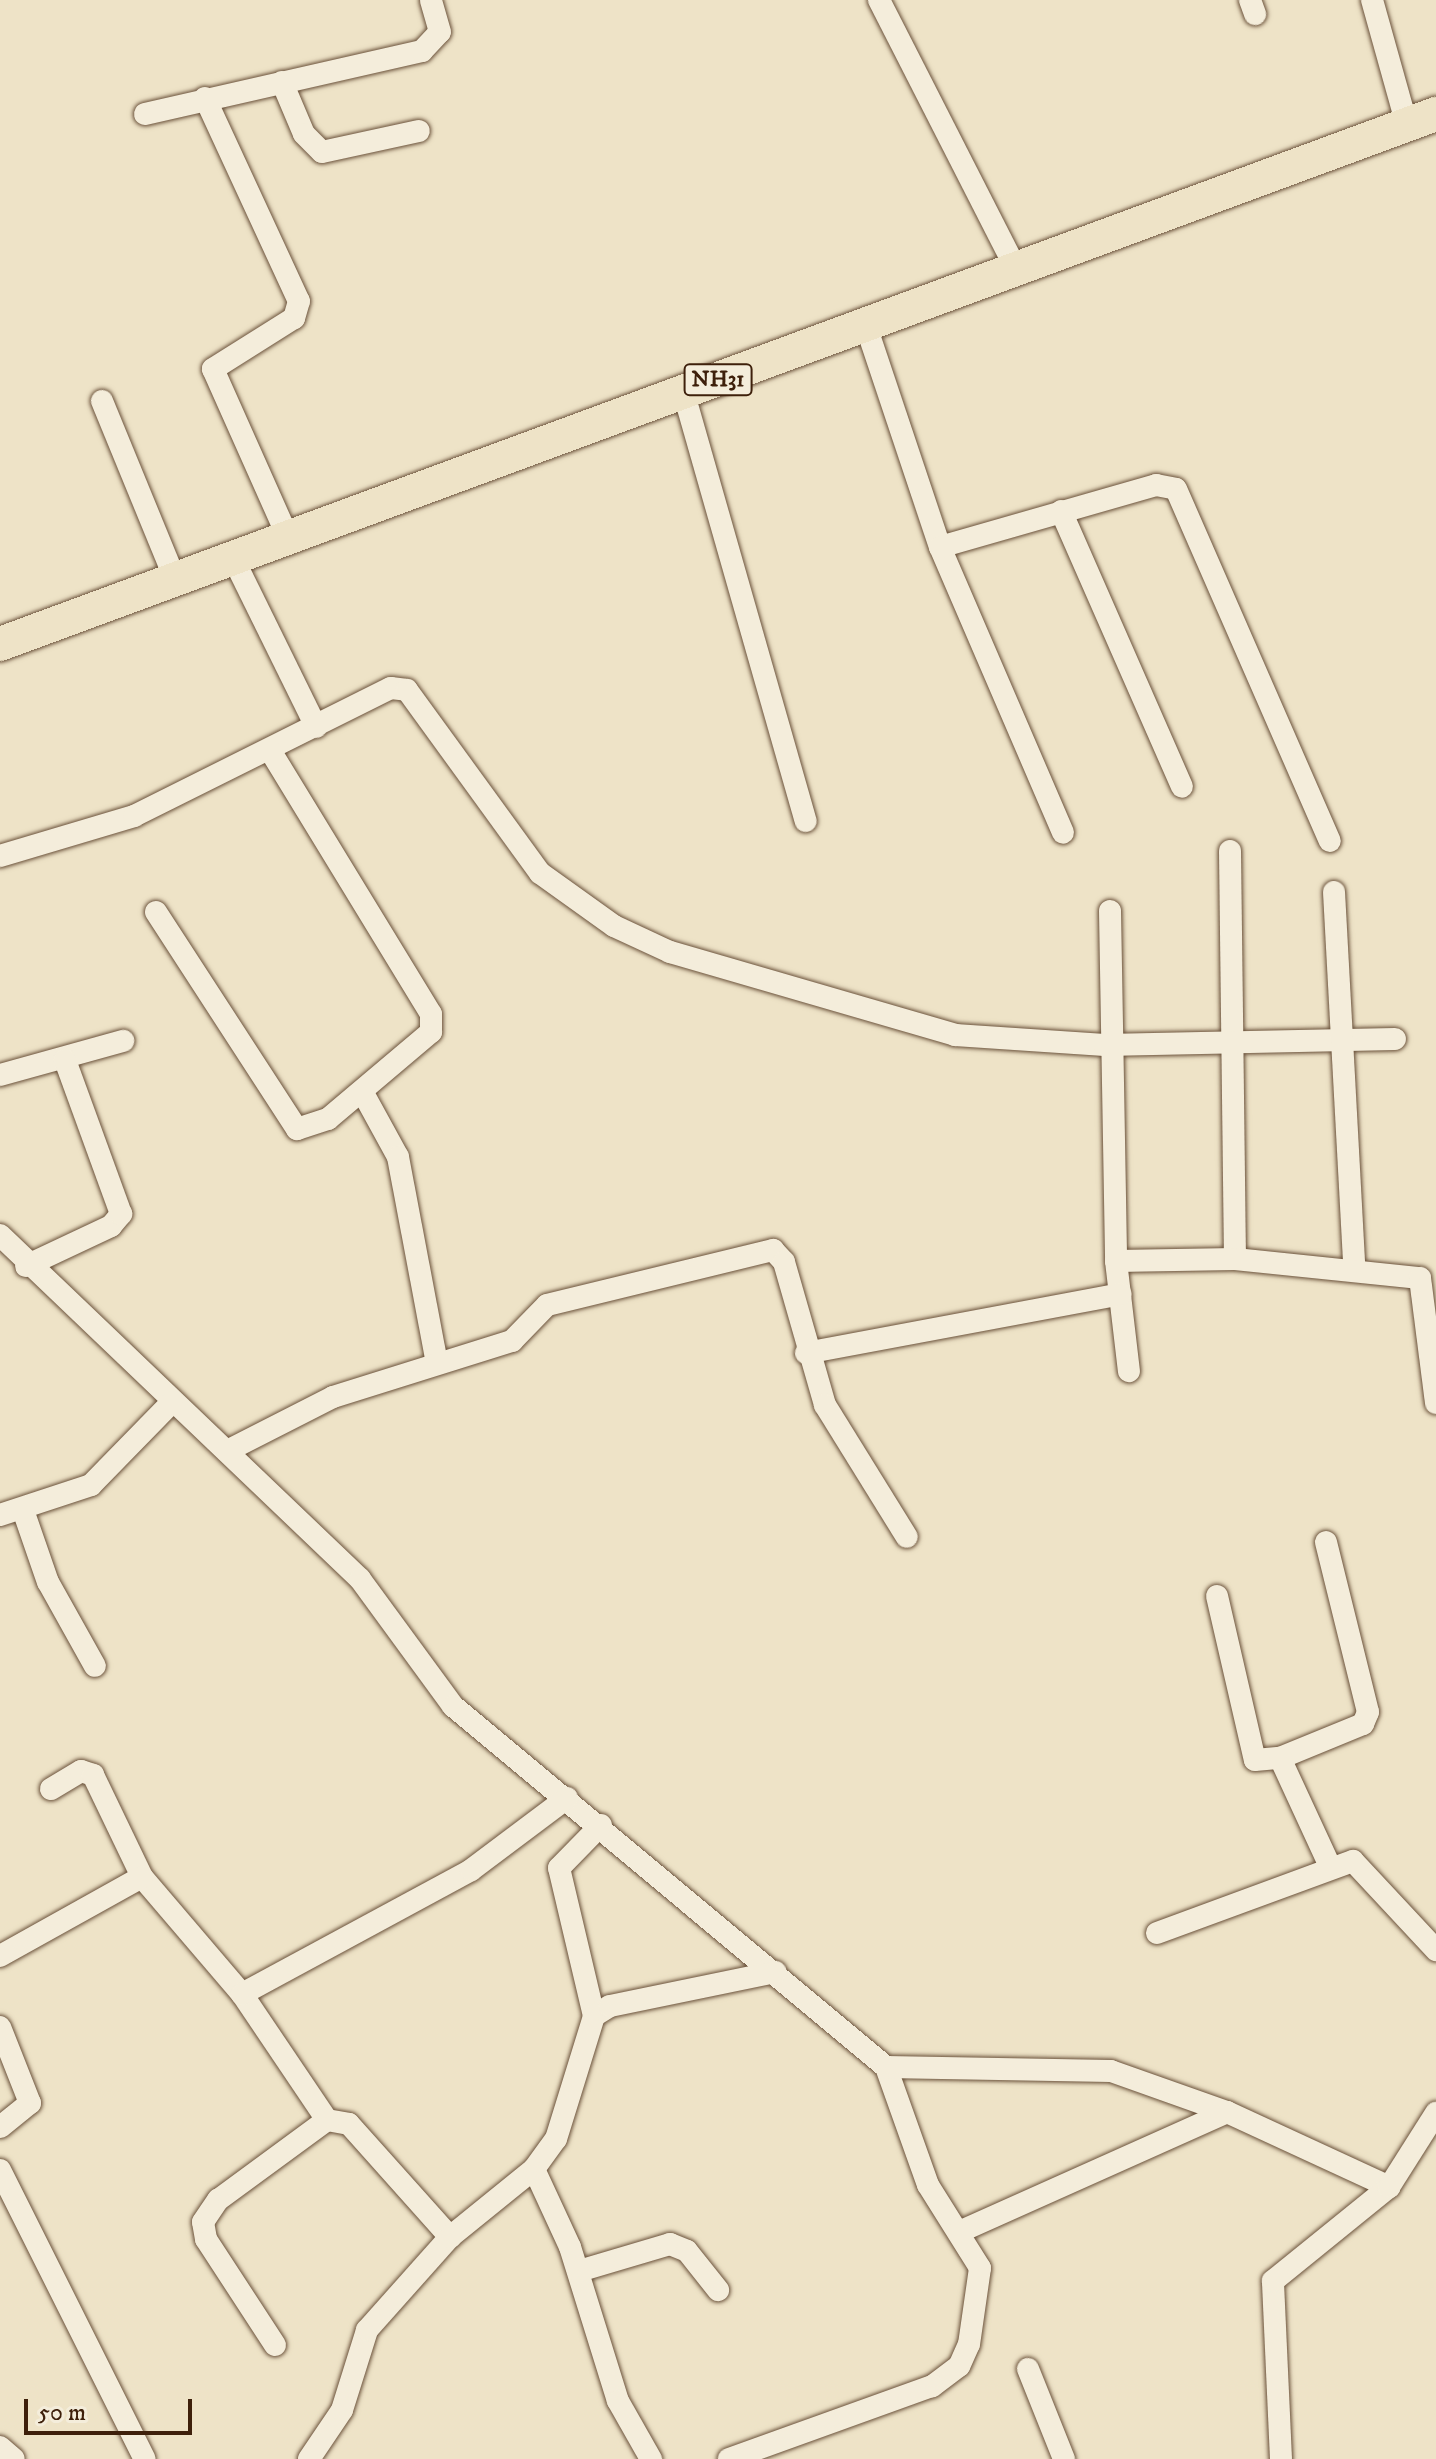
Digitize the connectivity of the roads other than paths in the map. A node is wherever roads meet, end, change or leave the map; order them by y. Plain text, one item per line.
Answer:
1 (431, 0) edge
2 (879, 0) edge
3 (1372, 0) edge
4 (282, 82) junction
5 (205, 98) junction
6 (145, 114) dead end
7 (1422, 120) edge
8 (419, 131) dead end
9 (1015, 267) junction
10 (865, 323) junction
11 (684, 394) junction
12 (102, 401) dead end
13 (1061, 511) junction
14 (289, 540) junction
15 (940, 547) junction
16 (234, 560) junction
17 (176, 581) junction
18 (0, 644) edge
19 (316, 727) junction
20 (271, 752) junction
21 (1182, 787) dead end
22 (806, 821) dead end
23 (1063, 833) dead end
24 (1330, 841) dead end
25 (1230, 851) dead end
26 (0, 856) edge
27 (1334, 892) dead end
28 (1110, 911) dead end
29 (156, 912) dead end
30 (1395, 1039) dead end
31 (123, 1041) dead end
32 (1345, 1042) junction
33 (1232, 1043) junction
34 (1116, 1045) junction
35 (65, 1060) junction
36 (0, 1075) edge
37 (363, 1093) junction
38 (0, 1235) edge
39 (1235, 1259) junction
40 (1116, 1261) junction
41 (26, 1266) junction
42 (1354, 1266) junction
43 (1121, 1294) junction
44 (806, 1353) junction
45 (437, 1363) junction
46 (1129, 1371) dead end
47 (172, 1402) junction
48 (1436, 1403) edge
49 (227, 1451) junction
50 (23, 1510) junction
51 (0, 1515) edge
52 (907, 1537) dead end
53 (1326, 1542) dead end
54 (1217, 1596) dead end
55 (95, 1666) dead end
56 (1280, 1758) junction
57 (51, 1789) dead end
58 (567, 1798) junction
59 (601, 1825) junction
60 (1330, 1866) junction
61 (142, 1877) junction
62 (1157, 1933) dead end
63 (1436, 1950) edge
64 (0, 1956) edge
65 (776, 1972) junction
66 (242, 1994) junction
67 (594, 2016) junction
68 (0, 2027) edge
69 (886, 2067) junction
70 (1227, 2112) junction
71 (1436, 2113) edge
72 (327, 2120) junction
73 (0, 2127) edge
74 (534, 2169) junction
75 (0, 2170) edge
76 (1389, 2187) junction
77 (959, 2232) junction
78 (450, 2237) junction
79 (579, 2271) junction
80 (718, 2290) dead end
81 (275, 2345) dead end
82 (1028, 2369) dead end
83 (0, 2447) edge
84 (14, 2459) edge
85 (145, 2459) edge
86 (309, 2459) edge
87 (651, 2459) edge
88 (729, 2459) edge
89 (1064, 2459) edge
90 (1281, 2459) edge

1 - 4 street
2 - 9 street
3 - 7 street
4 - 5 street
4 - 8 street
5 - 6 street
5 - 14 street
7 - 9 highway, NH31
9 - 10 highway, NH31
10 - 11 highway, NH31
10 - 15 street
11 - 14 highway, NH31
11 - 22 street
12 - 17 street
13 - 15 street
13 - 21 street
13 - 24 street
14 - 16 highway, NH31
15 - 23 street
16 - 17 highway, NH31
16 - 19 street
17 - 18 highway, NH31
19 - 20 street
19 - 34 street
20 - 26 street
20 - 37 street
25 - 33 street
27 - 32 street
28 - 34 street
29 - 37 street
30 - 32 street
31 - 35 street
32 - 33 street
32 - 42 street
33 - 34 street
33 - 39 street
34 - 40 street
35 - 36 street
35 - 41 street
37 - 45 street
38 - 41 street
39 - 40 street
39 - 42 street
40 - 43 street
41 - 47 street
42 - 48 street
43 - 44 street
43 - 46 street
44 - 45 street
44 - 52 street
45 - 49 street
47 - 49 street
47 - 50 street
49 - 58 street
50 - 51 street
50 - 55 street
53 - 56 street
54 - 56 street
56 - 60 street
57 - 61 street
58 - 59 street
58 - 66 street
59 - 65 street
59 - 67 street
60 - 62 street
60 - 63 street
61 - 64 street
61 - 66 street
65 - 67 street
65 - 69 street
66 - 72 street
67 - 74 street
68 - 73 street
69 - 70 street
69 - 77 street
70 - 76 street
70 - 77 street
71 - 76 street
72 - 78 street
72 - 81 street
74 - 78 street
74 - 79 street
75 - 85 street
76 - 90 street
77 - 88 street
78 - 86 street
79 - 80 street
79 - 87 street
82 - 89 street
83 - 84 street

